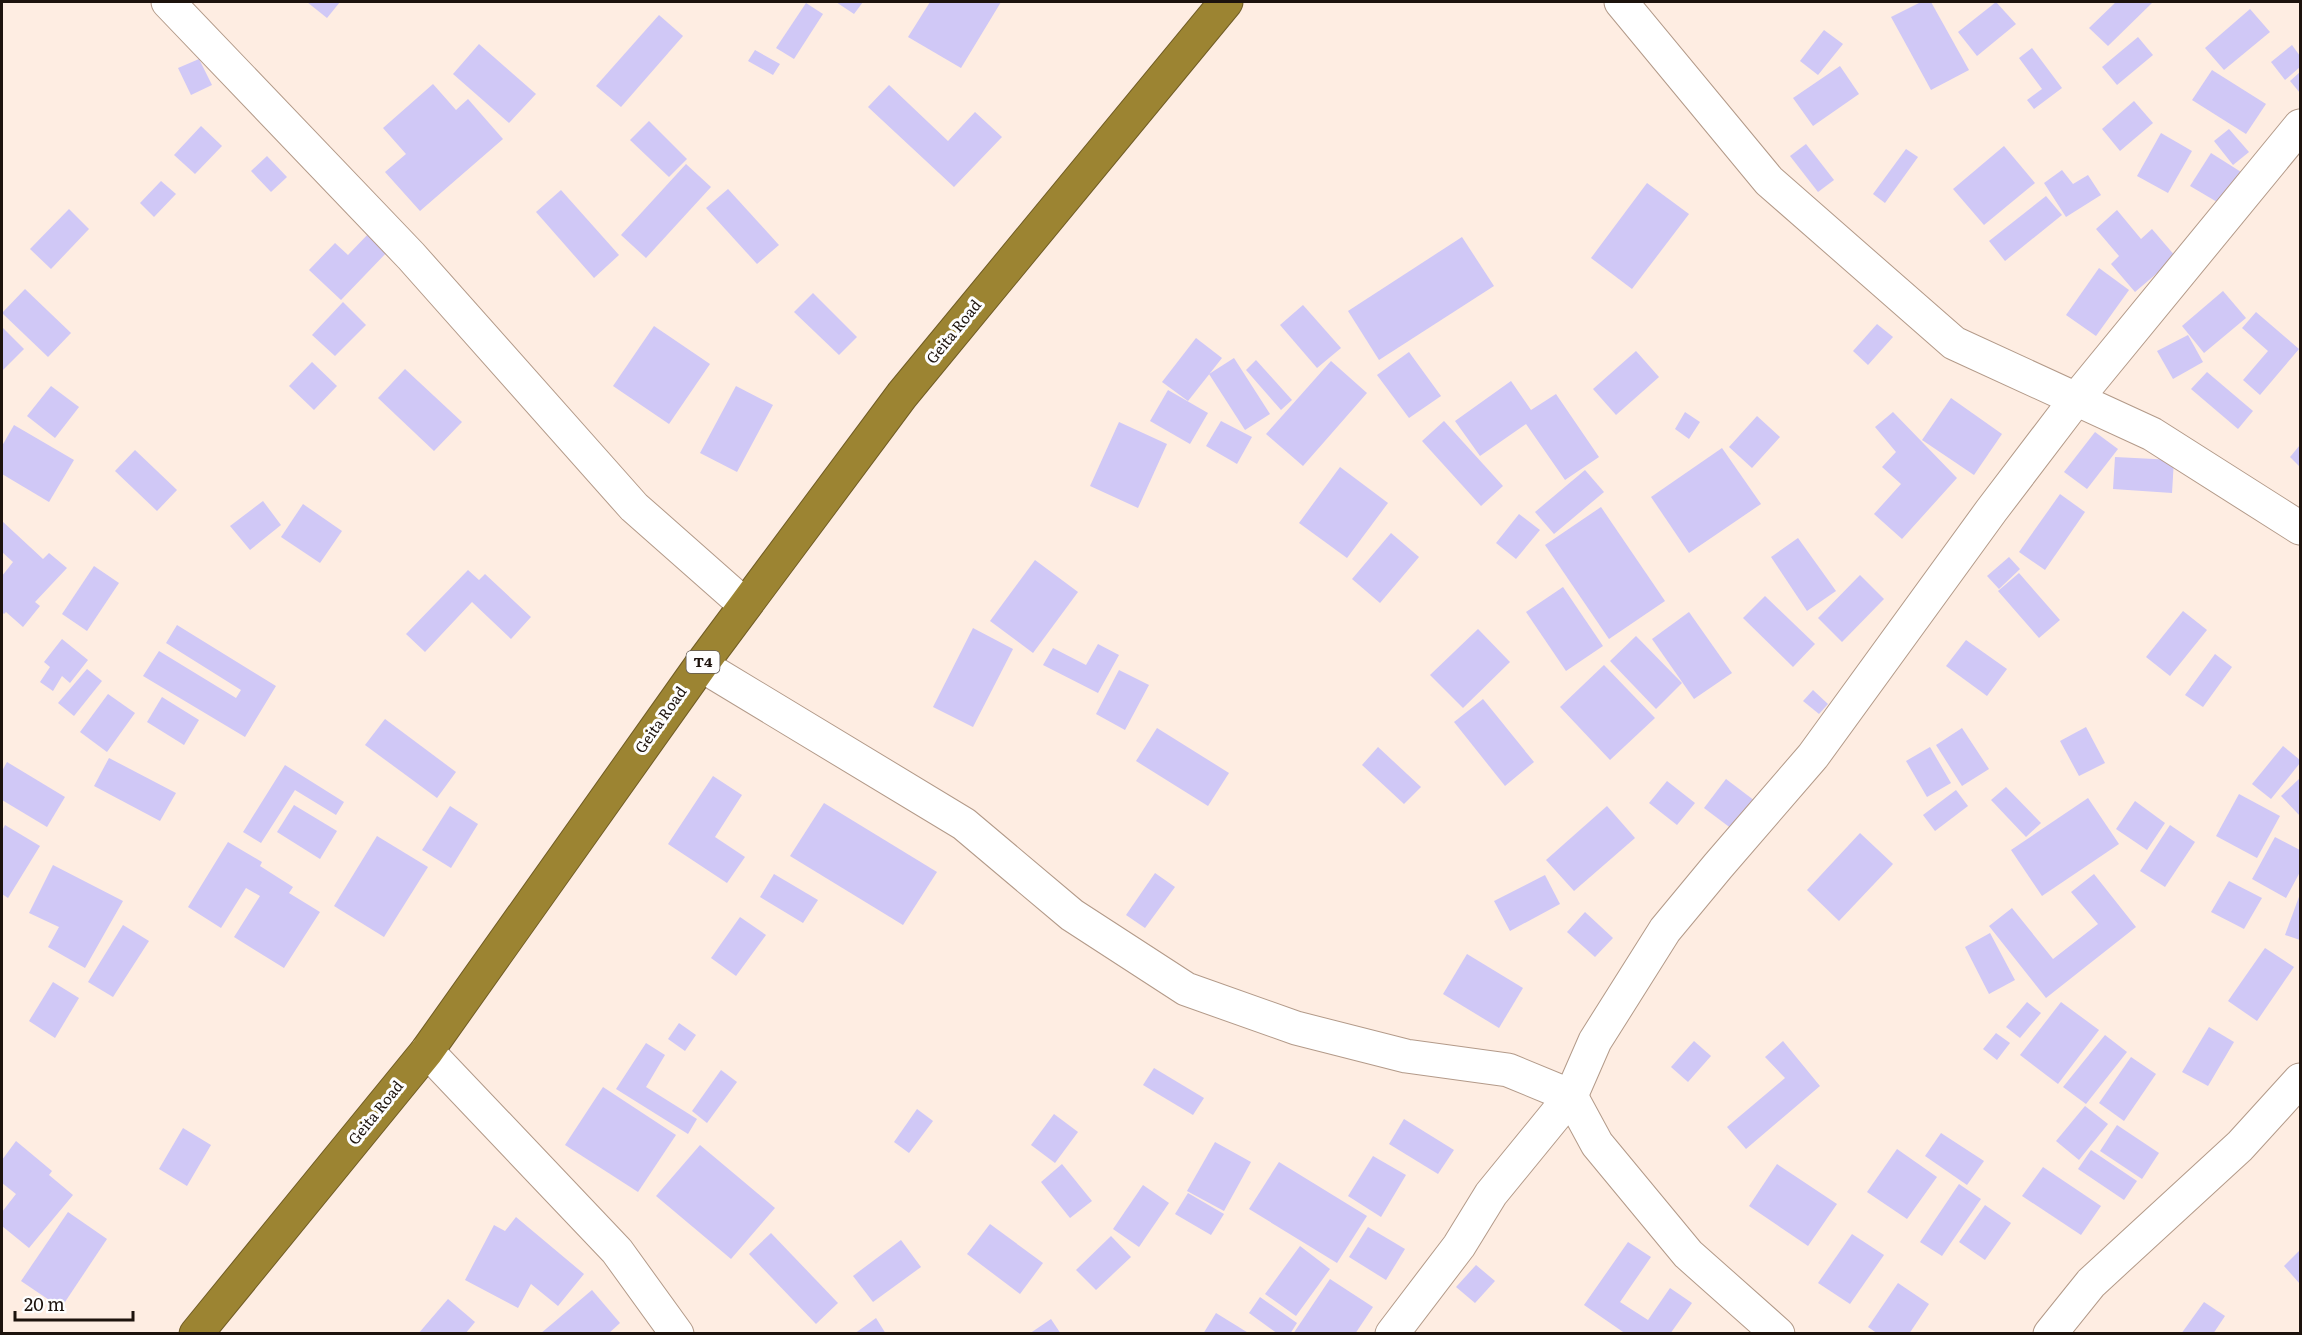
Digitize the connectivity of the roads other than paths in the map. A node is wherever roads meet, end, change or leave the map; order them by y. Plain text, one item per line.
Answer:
1 (168, 2) edge
2 (1226, 2) edge
3 (1621, 2) edge
4 (2301, 126) edge
5 (2076, 398) junction
6 (2301, 528) edge
7 (745, 605) junction
8 (701, 665) junction
9 (427, 1051) junction
10 (2301, 1080) edge
11 (1571, 1096) junction
12 (196, 1334) edge
13 (677, 1334) edge
14 (1392, 1334) edge
15 (1778, 1334) edge
16 (2050, 1334) edge

1 - 7 street
2 - 7 highway, Geita Road / T4
3 - 5 street
4 - 5 street
5 - 6 street
5 - 11 street
7 - 8 highway, Geita Road / T4
8 - 9 highway, Geita Road / T4
8 - 11 street
9 - 12 highway, Geita Road / T4
9 - 13 street
10 - 16 street
11 - 14 street
11 - 15 street

